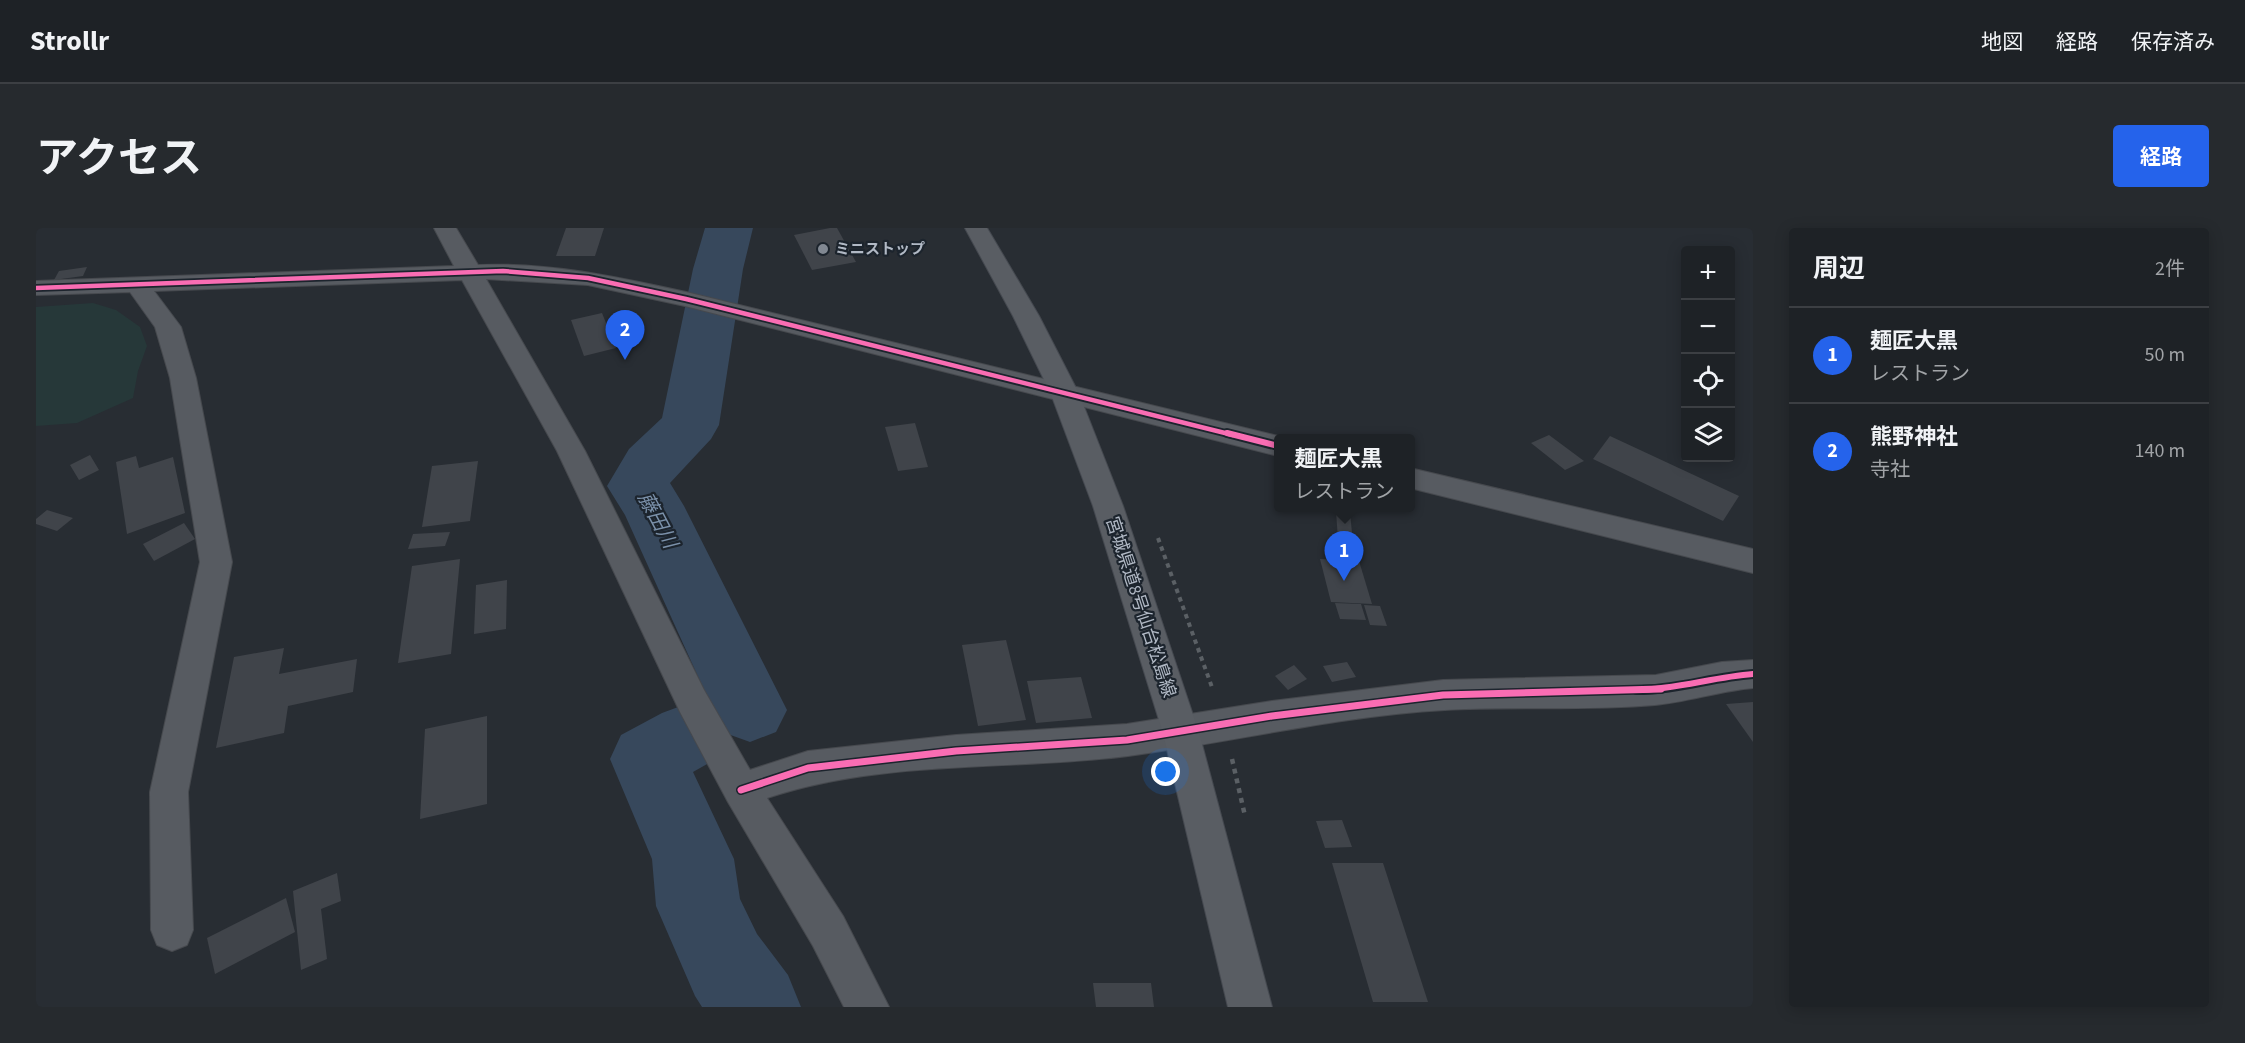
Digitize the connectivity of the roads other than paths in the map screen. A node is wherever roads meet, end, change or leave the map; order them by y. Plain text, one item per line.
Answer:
1 (445, 228) edge
2 (976, 228) edge
3 (467, 271) junction
4 (137, 284) junction
5 (36, 288) edge
6 (1065, 394) junction
7 (1274, 445) edge
8 (1415, 479) edge
9 (1753, 561) edge
10 (1753, 674) edge
11 (1181, 733) junction
12 (741, 790) junction
13 (172, 930) dead end
14 (828, 931) junction
15 (839, 1007) edge
16 (867, 1007) edge
17 (1250, 1007) edge

1 - 3 street
2 - 6 main road, 宮城県道8号仙台松島線
3 - 4 street
3 - 6 street
3 - 12 street
4 - 5 street
4 - 13 street
6 - 7 street
6 - 11 main road, 宮城県道8号仙台松島線
8 - 9 street
10 - 11 street
11 - 12 street
11 - 17 main road, 宮城県道8号仙台松島線
12 - 14 street
14 - 15 street
14 - 16 street

